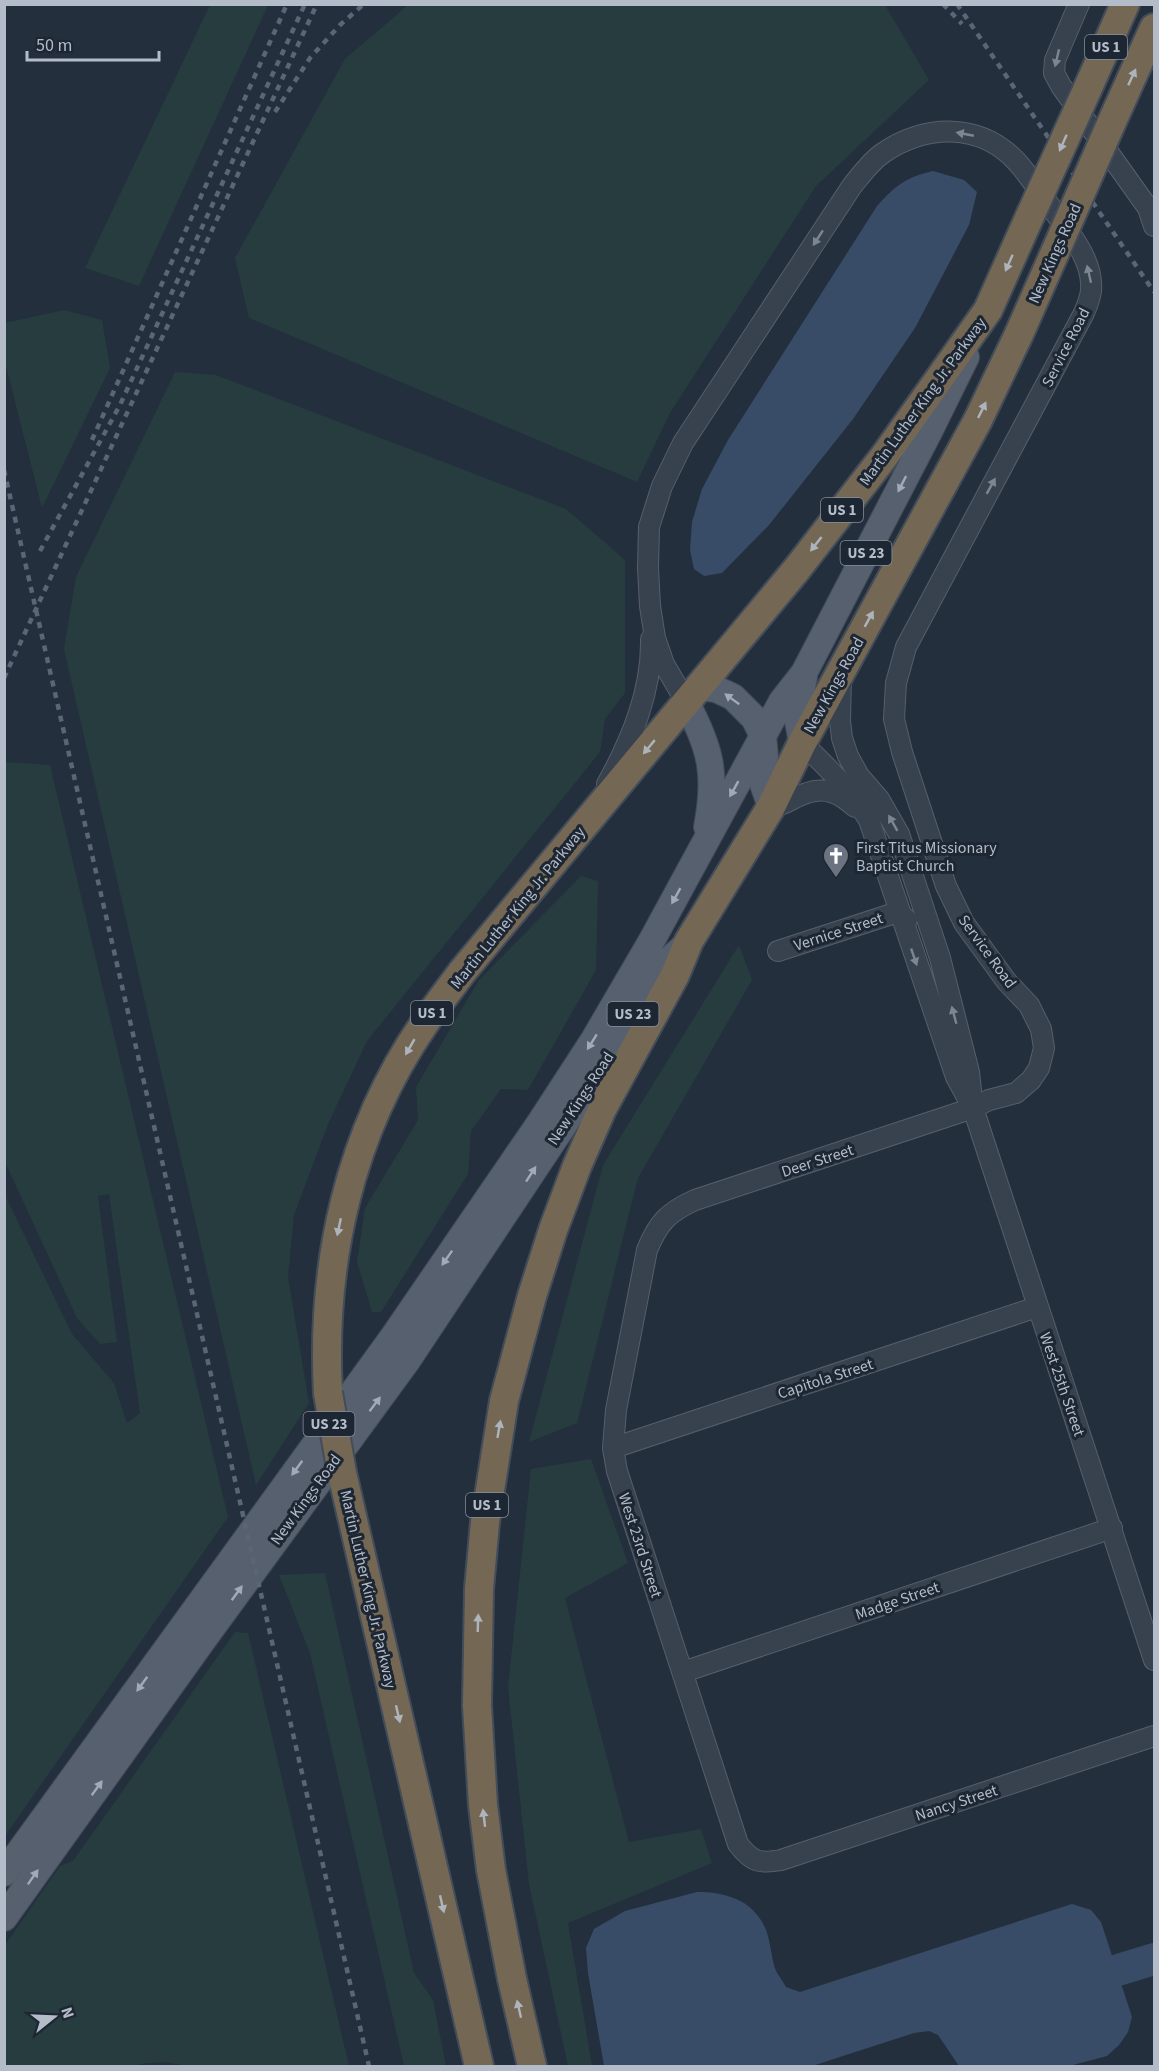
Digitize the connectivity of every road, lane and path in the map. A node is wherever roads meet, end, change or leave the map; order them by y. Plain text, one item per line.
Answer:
1 (1080, 4) edge
2 (1125, 4) edge
3 (1155, 28) edge
4 (1152, 209) edge
5 (988, 310) junction
6 (650, 606) junction
7 (841, 670) junction
8 (804, 673) junction
9 (693, 694) junction
10 (763, 736) junction
11 (802, 743) junction
12 (771, 807) junction
13 (869, 820) junction
14 (581, 828) junction
15 (704, 845) junction
16 (898, 912) junction
17 (689, 941) junction
18 (778, 951) dead end
19 (940, 958) junction
20 (973, 1108) junction
21 (490, 1217) junction
22 (664, 1218) joint
23 (1037, 1307) junction
24 (613, 1448) junction
25 (1112, 1528) junction
26 (176, 1636) junction
27 (203, 1640) junction
28 (1155, 1660) edge
29 (683, 1672) junction
30 (1155, 1736) edge
31 (756, 1861) joint
32 (4, 1873) edge
33 (4, 1918) edge
34 (479, 2067) edge
35 (532, 2067) edge

1 -> 4 street
2 -> 5 highway, New Kings Road / US 1, bridge
7 -> 3 highway, New Kings Road / US 1, bridge
5 -> 8 main road, New Kings Road / US 23
5 -> 9 highway, Martin Luther King Jr. Parkway / US 1
6 - 9 street, Service Road
6 - 14 street
20 -> 6 street, Service Road
7 - 11 highway, New Kings Road / US 1
19 -> 7 street, West 25th Street
8 - 10 main road, New Kings Road / US 23
8 - 11 main road
10 -> 9 main road
9 -> 14 highway, Martin Luther King Jr. Parkway / US 1
9 - 15 main road
10 - 12 main road
10 -> 15 main road, New Kings Road / US 23
11 - 12 highway, New Kings Road / US 1
11 - 13 street, West 25th Street
12 - 13 street
12 - 17 highway, New Kings Road / US 1
13 - 16 street, West 25th Street
14 -> 34 highway, Martin Luther King Jr. Parkway / US 1, bridge
15 -> 21 main road, New Kings Road / US 23
16 - 18 street, Vernice Street
16 - 19 street
16 -> 20 street, West 25th Street
21 -> 17 main road, New Kings Road / US 23
35 -> 17 highway, US 1
20 -> 19 street, West 25th Street
20 - 22 street, Deer Street
20 - 23 street, West 25th Street
21 -> 26 main road, New Kings Road / US 23
27 -> 21 main road, New Kings Road / US 23
22 - 24 street, West 23rd Street
23 - 24 street, Capitola Street
23 - 25 street, West 25th Street
24 - 29 street, West 23rd Street
25 - 28 street, West 25th Street
25 - 29 street, Madge Street
26 - 27 street
26 -> 32 main road, New Kings Road / US 23
33 -> 27 main road, New Kings Road / US 23
29 - 31 street, West 23rd Street
30 - 31 street, Nancy Street

